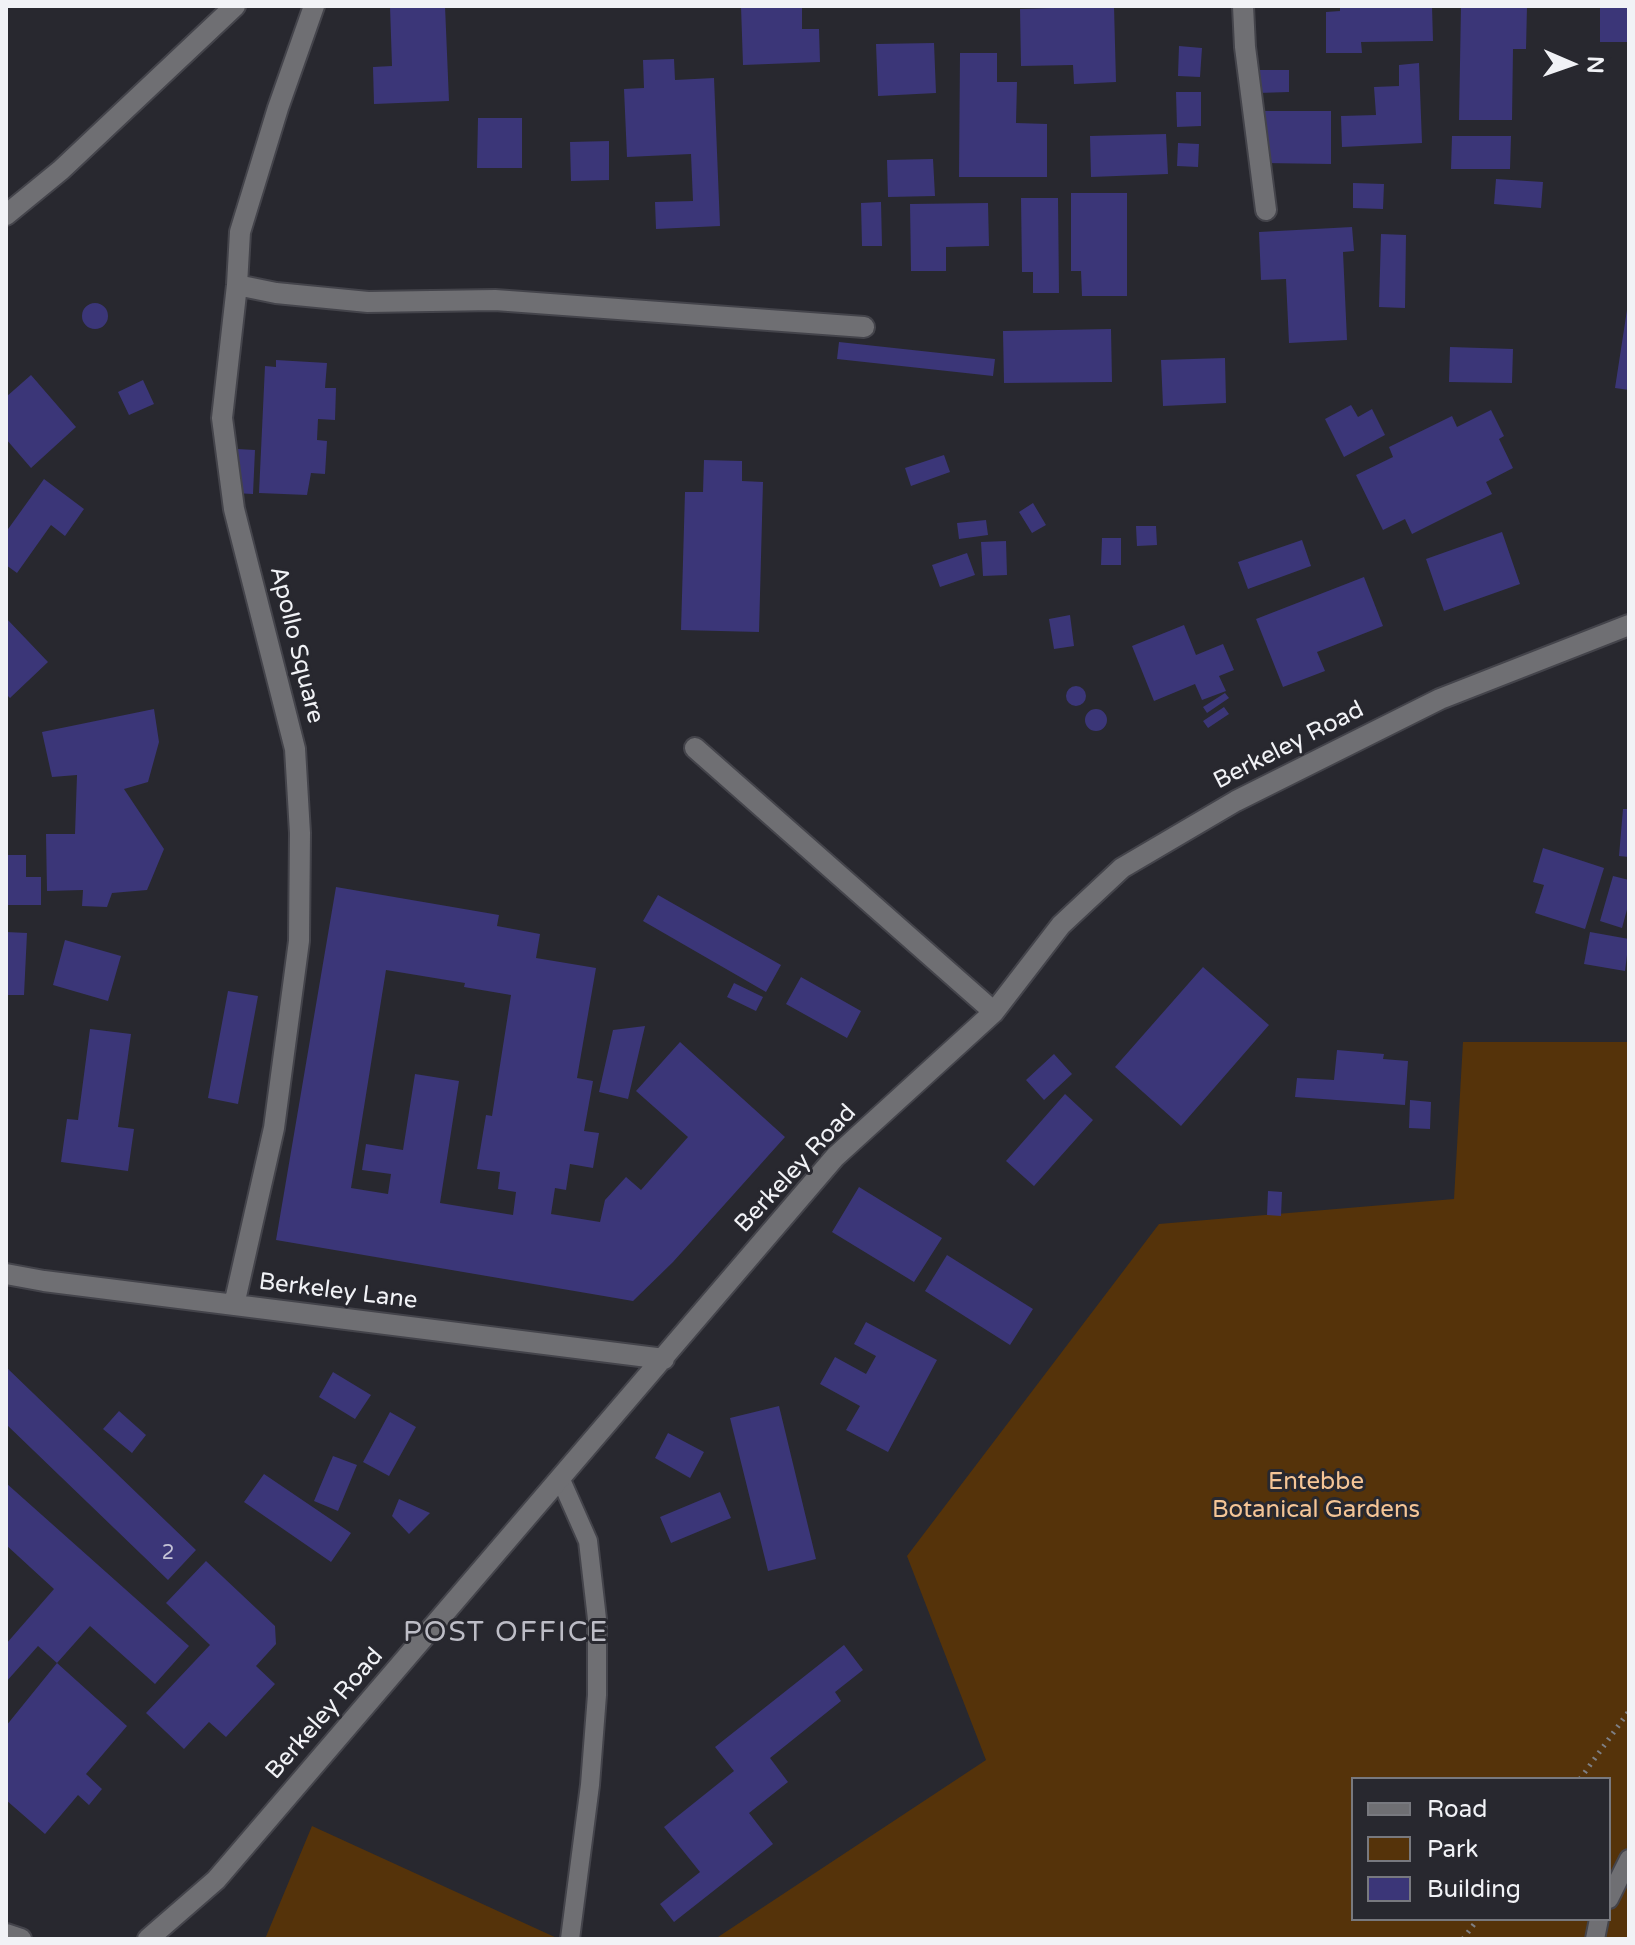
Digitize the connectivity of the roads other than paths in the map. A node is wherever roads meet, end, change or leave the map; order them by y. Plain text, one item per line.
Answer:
1 (235, 6) edge
2 (314, 6) edge
3 (1243, 6) edge
4 (1266, 210) dead end
5 (6, 215) edge
6 (237, 285) junction
7 (864, 327) dead end
8 (1629, 625) edge
9 (695, 748) dead end
10 (994, 1012) junction
11 (6, 1274) edge
12 (234, 1305) junction
13 (664, 1359) junction
14 (561, 1480) junction
15 (1629, 1859) edge
16 (1611, 1895) edge
17 (6, 1934) edge
18 (21, 1939) edge
19 (148, 1939) edge
20 (570, 1939) edge

1 - 5 street
2 - 6 street, Apollo Square
3 - 4 street
6 - 7 street
6 - 12 street, Apollo Square
8 - 10 street, Berkeley Road
9 - 10 street
10 - 13 street, Berkeley Road
11 - 12 street, Berkeley Lane
12 - 13 street, Berkeley Lane
13 - 14 street, Berkeley Road
14 - 19 street, Berkeley Road
14 - 20 lane
15 - 16 lane
17 - 18 street

